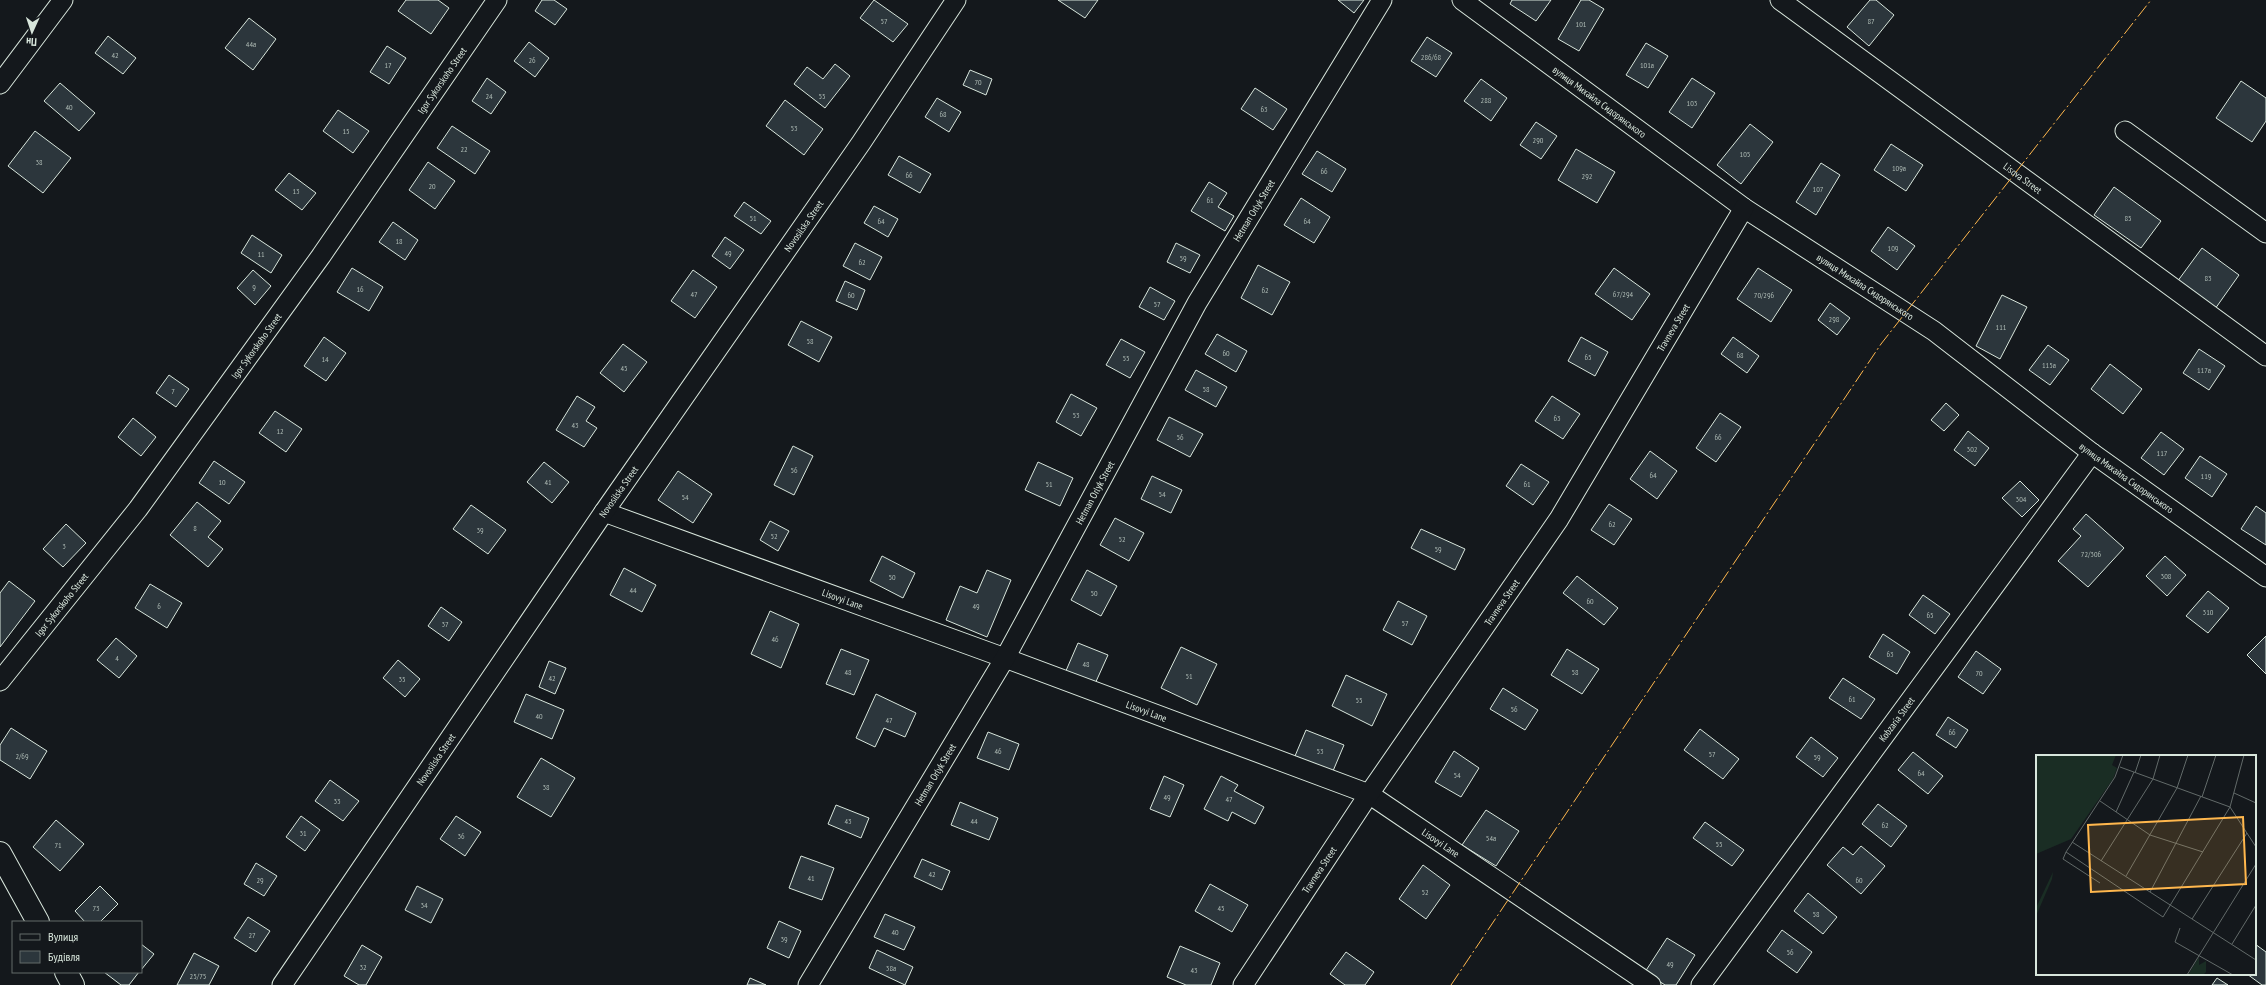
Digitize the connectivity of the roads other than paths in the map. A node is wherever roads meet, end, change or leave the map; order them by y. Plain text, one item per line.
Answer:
1 (63, 0) edge
2 (497, 0) edge
3 (956, 0) edge
4 (1382, 0) edge
5 (1462, 0) edge
6 (1780, 0) edge
7 (0, 84) edge
8 (2124, 131) dead end
9 (1744, 208) junction
10 (2266, 233) edge
11 (2266, 356) edge
12 (2092, 454) junction
13 (604, 512) junction
14 (2266, 577) edge
15 (1005, 658) junction
16 (0, 681) edge
17 (1369, 794) junction
18 (0, 853) edge
19 (37, 921) edge
20 (67, 973) edge
21 (73, 985) edge
22 (282, 985) edge
23 (808, 985) edge
24 (1243, 985) edge
25 (1651, 985) edge
26 (1701, 985) edge

1 - 7 street
2 - 16 street, Igor Sykorskoho Street
3 - 13 street, Novosilska Street
4 - 15 street, Hetman Orlyk Street
5 - 9 street, вулиця Михайла Сидорянського
6 - 11 street, Lisova Street
8 - 10 street
9 - 12 street, вулиця Михайла Сидорянського
9 - 17 street, Travneva Street
12 - 14 street, вулиця Михайла Сидорянського
12 - 26 street, Kobzaria Street
13 - 15 street, Lisovyi Lane
13 - 22 street, Novosilska Street
15 - 17 street, Lisovyi Lane
15 - 23 street, Hetman Orlyk Street
17 - 24 street, Travneva Street
17 - 25 street, Lisovyi Lane
18 - 19 street
20 - 21 street

